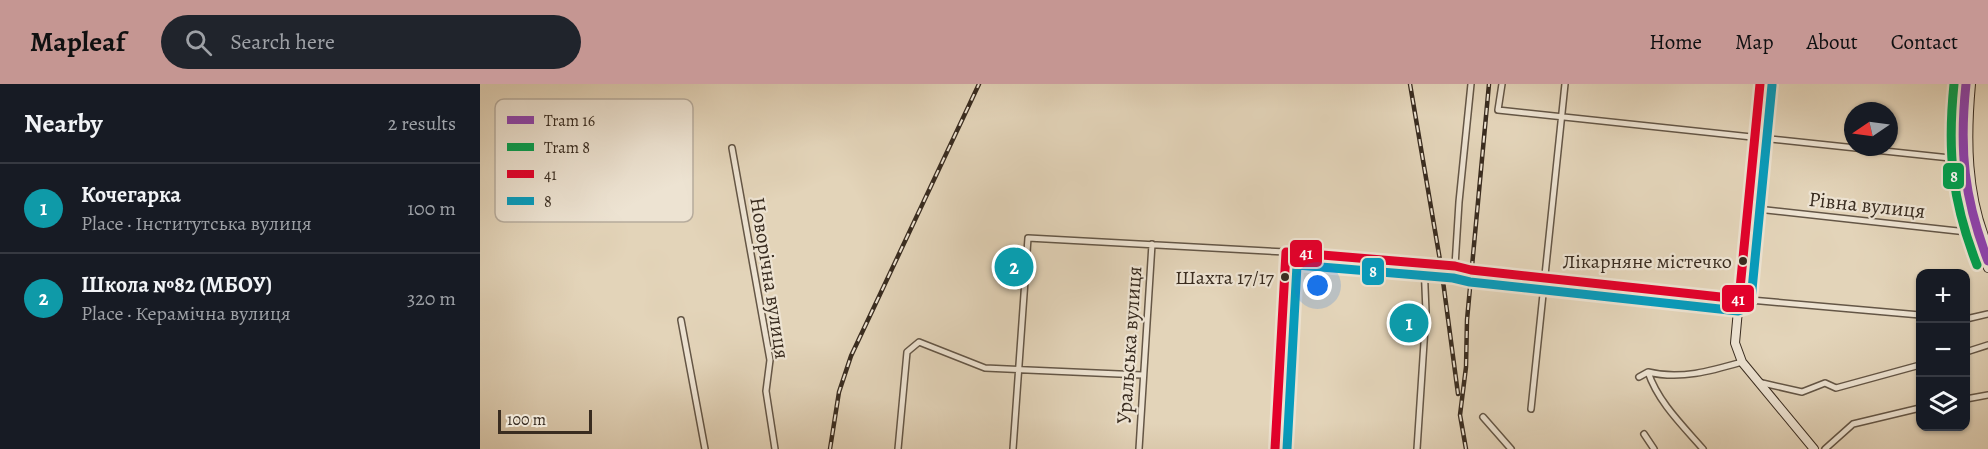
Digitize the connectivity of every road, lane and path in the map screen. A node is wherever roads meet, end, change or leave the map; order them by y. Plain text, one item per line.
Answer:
1 (1471, 84) edge
2 (1502, 84) edge
3 (1565, 84) edge
4 (1760, 84) edge
5 (1963, 84) edge
6 (1971, 84) edge
7 (1562, 117) junction
8 (1755, 137) junction
9 (732, 148) dead end
10 (1958, 158) junction
11 (1969, 160) junction
12 (1748, 208) junction
13 (1974, 233) junction
14 (1983, 234) junction
15 (1152, 244) junction
16 (1988, 246) edge
17 (1286, 252) junction
18 (1424, 263) junction
19 (1455, 266) junction
20 (1988, 268) edge
21 (1545, 278) junction
22 (1739, 299) junction
23 (1988, 314) edge
24 (1916, 315) edge
25 (1970, 318) edge
26 (681, 320) dead end
27 (1988, 345) edge
28 (1970, 350) edge
29 (1742, 362) junction
30 (1916, 366) edge
31 (1018, 369) junction
32 (1648, 372) junction
33 (1143, 375) junction
34 (1639, 377) dead end
35 (1758, 382) junction
36 (1988, 395) edge
37 (1970, 398) edge
38 (1531, 409) dead end
39 (1916, 409) edge
40 (1483, 417) dead end
41 (1644, 434) dead end
42 (705, 449) edge
43 (776, 449) edge
44 (898, 449) edge
45 (1013, 449) edge
46 (1139, 449) edge
47 (1275, 449) edge
48 (1417, 449) edge
49 (1511, 449) edge
50 (1654, 449) edge
51 (1703, 449) edge
52 (1814, 449) edge
53 (1825, 449) edge

1 - 19 street
2 - 7 street
3 - 7 street
4 - 8 main road
5 - 10 main road
6 - 11 main road
7 - 8 street
7 - 21 street
8 - 10 street
8 - 12 main road
9 - 43 street, Новорічна вулиця
10 - 11 street
10 - 13 main road
11 - 14 main road
12 - 13 street, Рівна вулиця
12 - 22 main road
13 - 14 street, Рівна вулиця
13 - 20 main road
14 - 16 main road
15 - 17 street
15 - 31 street
15 - 33 street, Уральська вулиця
17 - 18 main road
17 - 47 main road
18 - 19 main road
18 - 48 street
19 - 21 main road
21 - 22 main road
21 - 38 street
22 - 24 street
22 - 29 main road
23 - 25 street
26 - 42 street
27 - 28 street
29 - 32 street
29 - 35 main road
30 - 35 street
31 - 33 street
31 - 44 street
31 - 45 street
32 - 34 street
32 - 51 street
33 - 46 street, Уральська вулиця
35 - 52 main road
36 - 37 street
39 - 53 street
40 - 49 street
41 - 50 street

